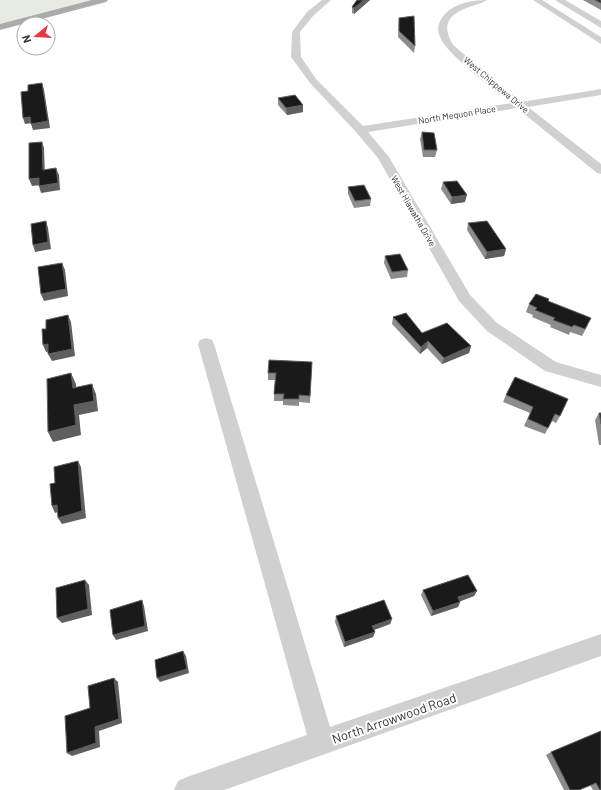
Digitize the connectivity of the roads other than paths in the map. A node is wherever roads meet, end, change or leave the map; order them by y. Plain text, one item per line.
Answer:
1 (326, 0) edge
2 (483, 0) edge
3 (536, 0) edge
4 (559, 0) edge
5 (95, 1) edge
6 (601, 25) edge
7 (0, 27) edge
8 (601, 41) edge
9 (601, 92) edge
10 (519, 106) junction
11 (360, 130) junction
12 (601, 170) edge
13 (206, 344) dead end
14 (601, 381) edge
15 (601, 645) edge
16 (322, 743) junction
17 (187, 790) edge

1 - 11 street, West Hiawatha Drive
2 - 10 street, West Chippewa Drive
3 - 8 street
4 - 6 street
5 - 7 main road
9 - 10 street, North Mequon Place
10 - 11 street, North Mequon Place
10 - 12 street, West Chippewa Drive
11 - 14 street, West Hiawatha Drive
13 - 16 street
15 - 16 street, North Arrowwood Road
16 - 17 street, North Arrowwood Road

